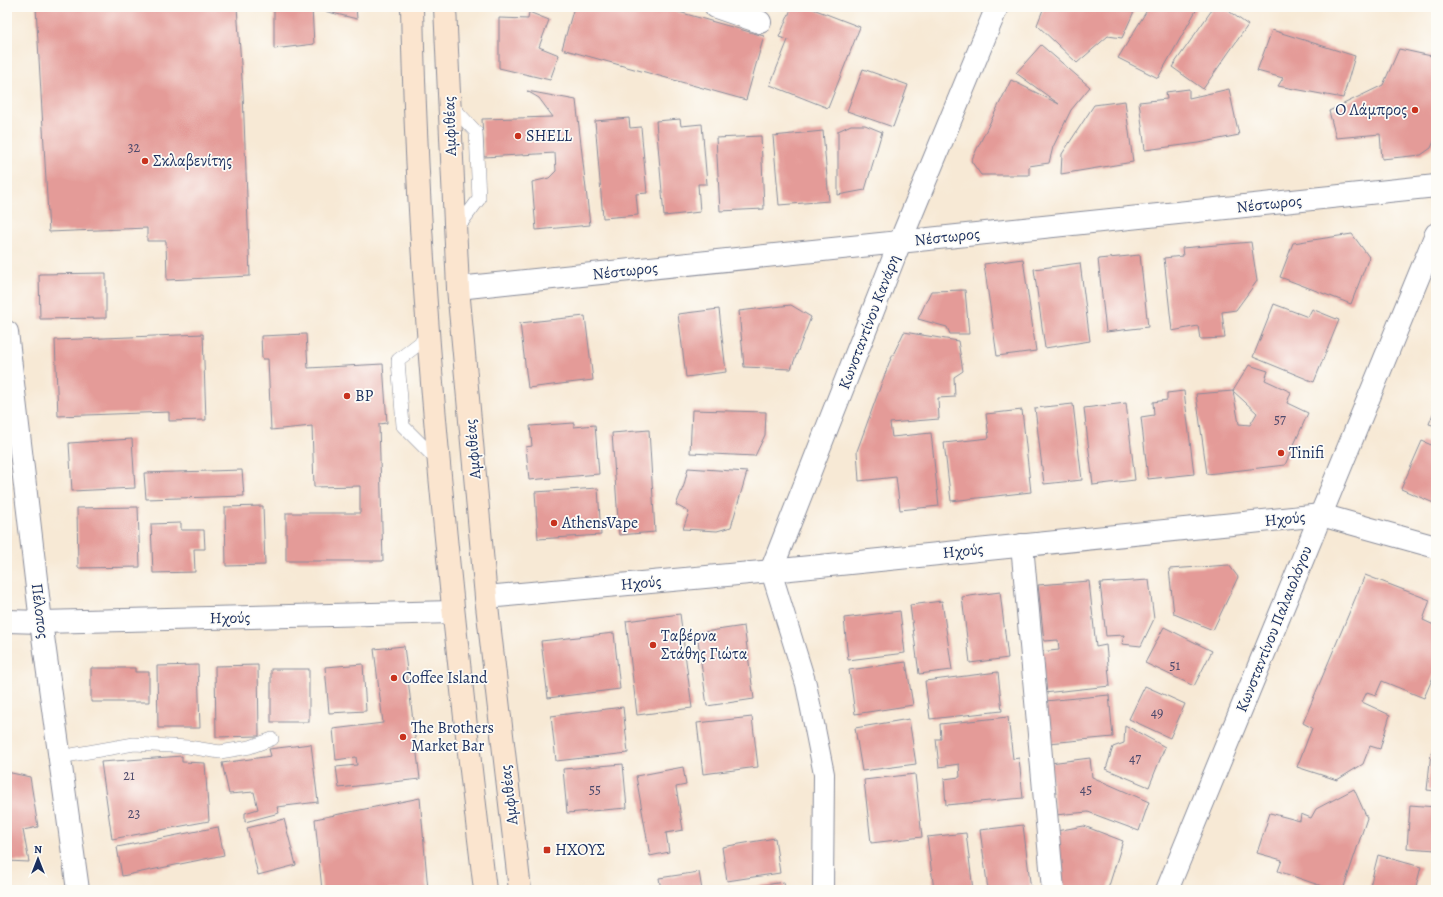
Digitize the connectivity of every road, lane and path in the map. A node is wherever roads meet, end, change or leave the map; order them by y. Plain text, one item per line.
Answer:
1 (412, 7) edge
2 (445, 7) edge
3 (716, 7) edge
4 (997, 7) edge
5 (760, 22) dead end
6 (1436, 186) edge
7 (1436, 234) edge
8 (900, 242) junction
9 (458, 288) junction
10 (7, 332) edge
11 (429, 336) junction
12 (439, 462) junction
13 (1321, 515) junction
14 (1022, 545) junction
15 (1436, 547) edge
16 (771, 571) junction
17 (486, 597) junction
18 (453, 612) junction
19 (7, 621) edge
20 (41, 622) junction
21 (272, 739) dead end
22 (60, 757) junction
23 (78, 890) edge
24 (485, 890) edge
25 (520, 890) edge
26 (823, 890) edge
27 (1053, 890) edge
28 (1168, 890) edge

1 - 11 main road, Αμφιθέας
2 - 9 main road, Αμφιθέας
3 - 5 street
4 - 8 street, Κωνσταντίνου Κανάρη
6 - 8 street, Νέστωρος
7 - 13 street, Κωνσταντίνου Παλαιολόγου
8 - 9 street, Νέστωρος
8 - 16 street, Κωνσταντίνου Κανάρη
9 - 17 main road, Αμφιθέας
10 - 20 street, Πέλοπος
11 - 12 main road, Αμφιθέας
11 - 12 lane
12 - 18 main road, Αμφιθέας
13 - 14 street, Ηχούς
13 - 15 street, Ηχούς
13 - 28 street, Κωνσταντίνου Παλαιολόγου
14 - 16 street, Ηχούς
14 - 27 street
16 - 17 street, Ηχούς
16 - 26 street
17 - 25 main road, Αμφιθέας
18 - 20 street, Ηχούς
18 - 24 main road, Αμφιθέας
19 - 20 street, Ηχούς
20 - 22 street, Πέλοπος
21 - 22 lane
22 - 23 street, Πέλοπος

